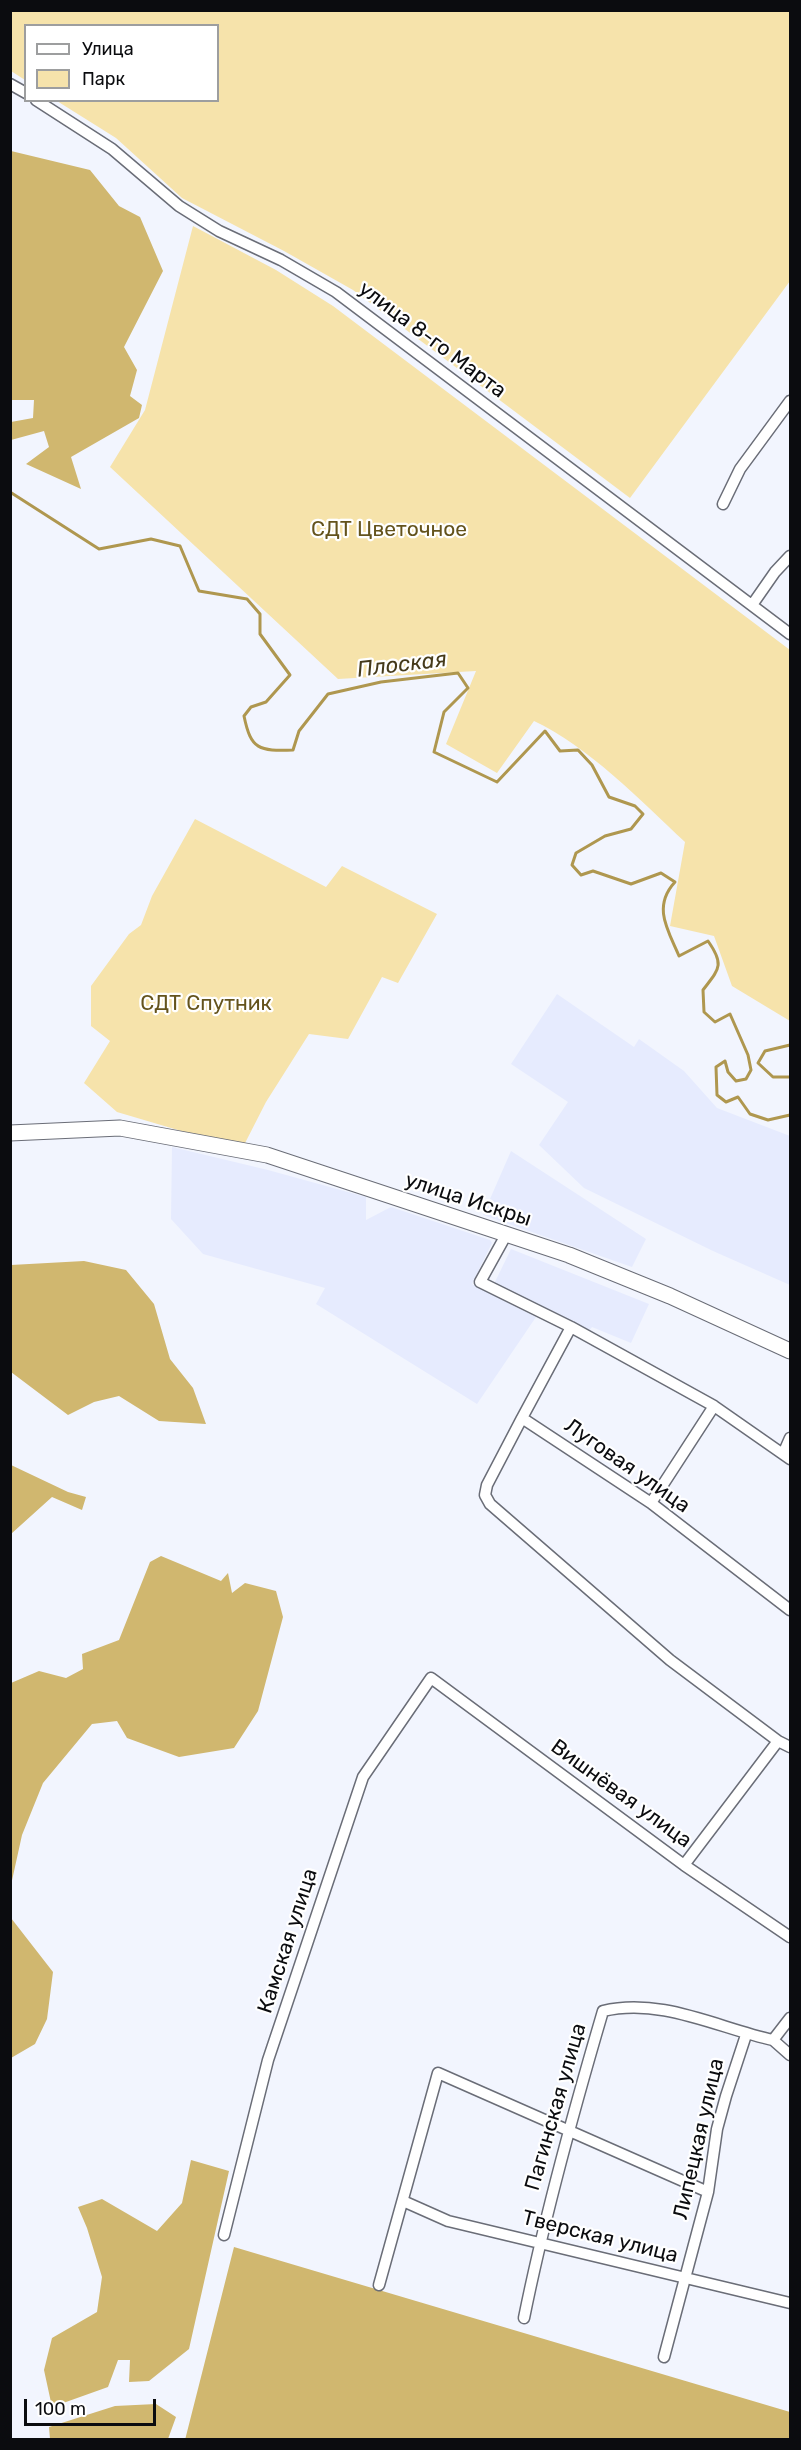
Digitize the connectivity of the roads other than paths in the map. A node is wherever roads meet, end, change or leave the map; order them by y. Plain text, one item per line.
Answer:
1 (10, 84) edge
2 (24, 92) edge
3 (39, 102) edge
4 (790, 401) edge
5 (723, 504) dead end
6 (790, 556) edge
7 (752, 605) junction
8 (790, 634) edge
9 (10, 1133) edge
10 (506, 1235) junction
11 (571, 1328) junction
12 (790, 1351) edge
13 (714, 1406) junction
14 (522, 1418) junction
15 (790, 1438) edge
16 (787, 1457) edge
17 (651, 1503) junction
18 (790, 1610) edge
19 (431, 1678) joint
20 (778, 1741) junction
21 (790, 1747) edge
22 (684, 1864) junction
23 (790, 1937) edge
24 (790, 2019) edge
25 (746, 2035) junction
26 (773, 2040) junction
27 (790, 2055) edge
28 (569, 2129) junction
29 (708, 2192) junction
30 (404, 2201) junction
31 (224, 2235) dead end
32 (539, 2242) junction
33 (685, 2277) junction
34 (379, 2285) dead end
35 (790, 2303) edge
36 (524, 2318) dead end
37 (664, 2356) dead end

1 - 2 street
3 - 7 street, улица 8-го Марта
4 - 5 street
6 - 7 street
7 - 8 street, улица 8-го Марта
9 - 10 main road, улица Искры
10 - 11 street
10 - 12 main road, улица Искры
11 - 13 street
11 - 14 street
13 - 16 street
13 - 17 street
14 - 17 street, Луговая улица
14 - 20 street
15 - 16 street
17 - 18 street, Луговая улица
19 - 22 street, Вишнёвая улица
19 - 31 street, Камская улица
20 - 21 street
20 - 22 street
22 - 23 street, Вишнёвая улица
24 - 26 street
25 - 26 street
25 - 28 street, Пагинская улица
25 - 29 street, Липецкая улица
26 - 27 street
28 - 29 street
28 - 30 street
28 - 32 street, Пагинская улица
29 - 33 street, Липецкая улица
30 - 32 street, Тверская улица
30 - 34 street
32 - 33 street, Тверская улица
32 - 36 street, Пагинская улица
33 - 35 street, Тверская улица
33 - 37 street, Липецкая улица

